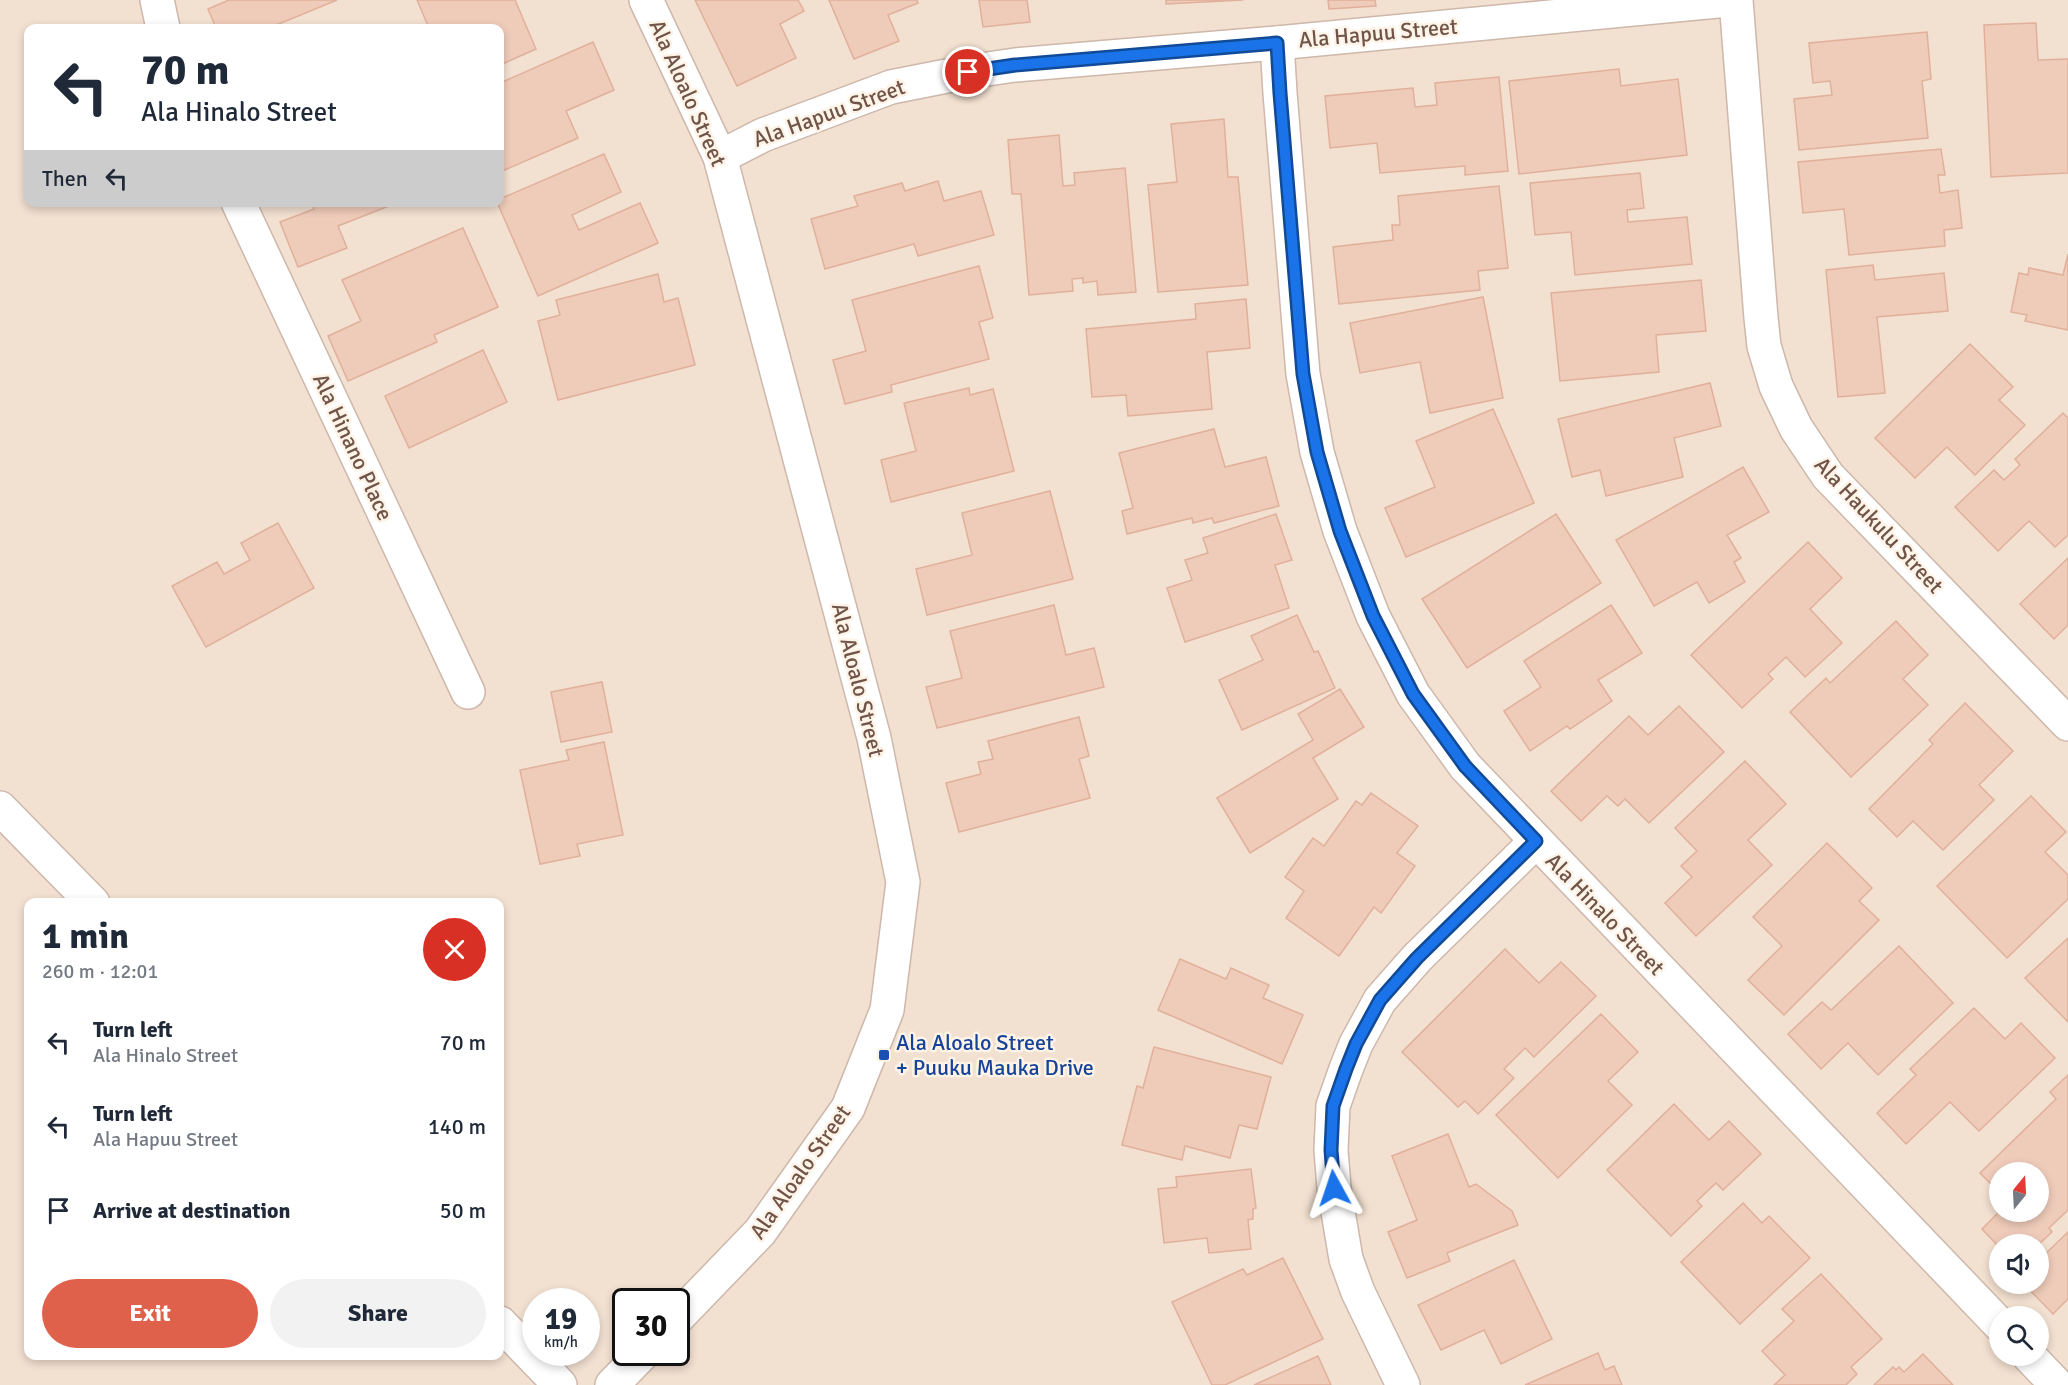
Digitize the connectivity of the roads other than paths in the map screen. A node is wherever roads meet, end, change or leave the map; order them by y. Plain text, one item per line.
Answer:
1 (157, 0) edge
2 (646, 0) edge
3 (1728, 0) edge
4 (1736, 0) edge
5 (162, 24) edge
6 (1277, 43) junction
7 (720, 157) junction
8 (240, 207) edge
9 (468, 692) dead end
10 (2068, 724) edge
11 (0, 807) edge
12 (1536, 841) junction
13 (88, 898) edge
14 (690, 1304) edge
15 (1989, 1314) edge
16 (504, 1327) edge
17 (631, 1366) edge
18 (2039, 1366) edge
19 (560, 1385) edge
20 (612, 1385) edge
21 (1403, 1385) edge
22 (2057, 1385) edge

1 - 5 street
2 - 7 street, Ala Aloalo Street
3 - 6 street, Ala Hapuu Street
4 - 10 street, Ala Haukulu Street
6 - 7 street, Ala Hapuu Street
6 - 12 street, Ala Hinalo Street
7 - 14 street, Ala Aloalo Street
8 - 9 street, Ala Hinano Place
11 - 13 street
12 - 15 street, Ala Hinalo Street
12 - 21 street
16 - 19 street
17 - 20 street
18 - 22 street

